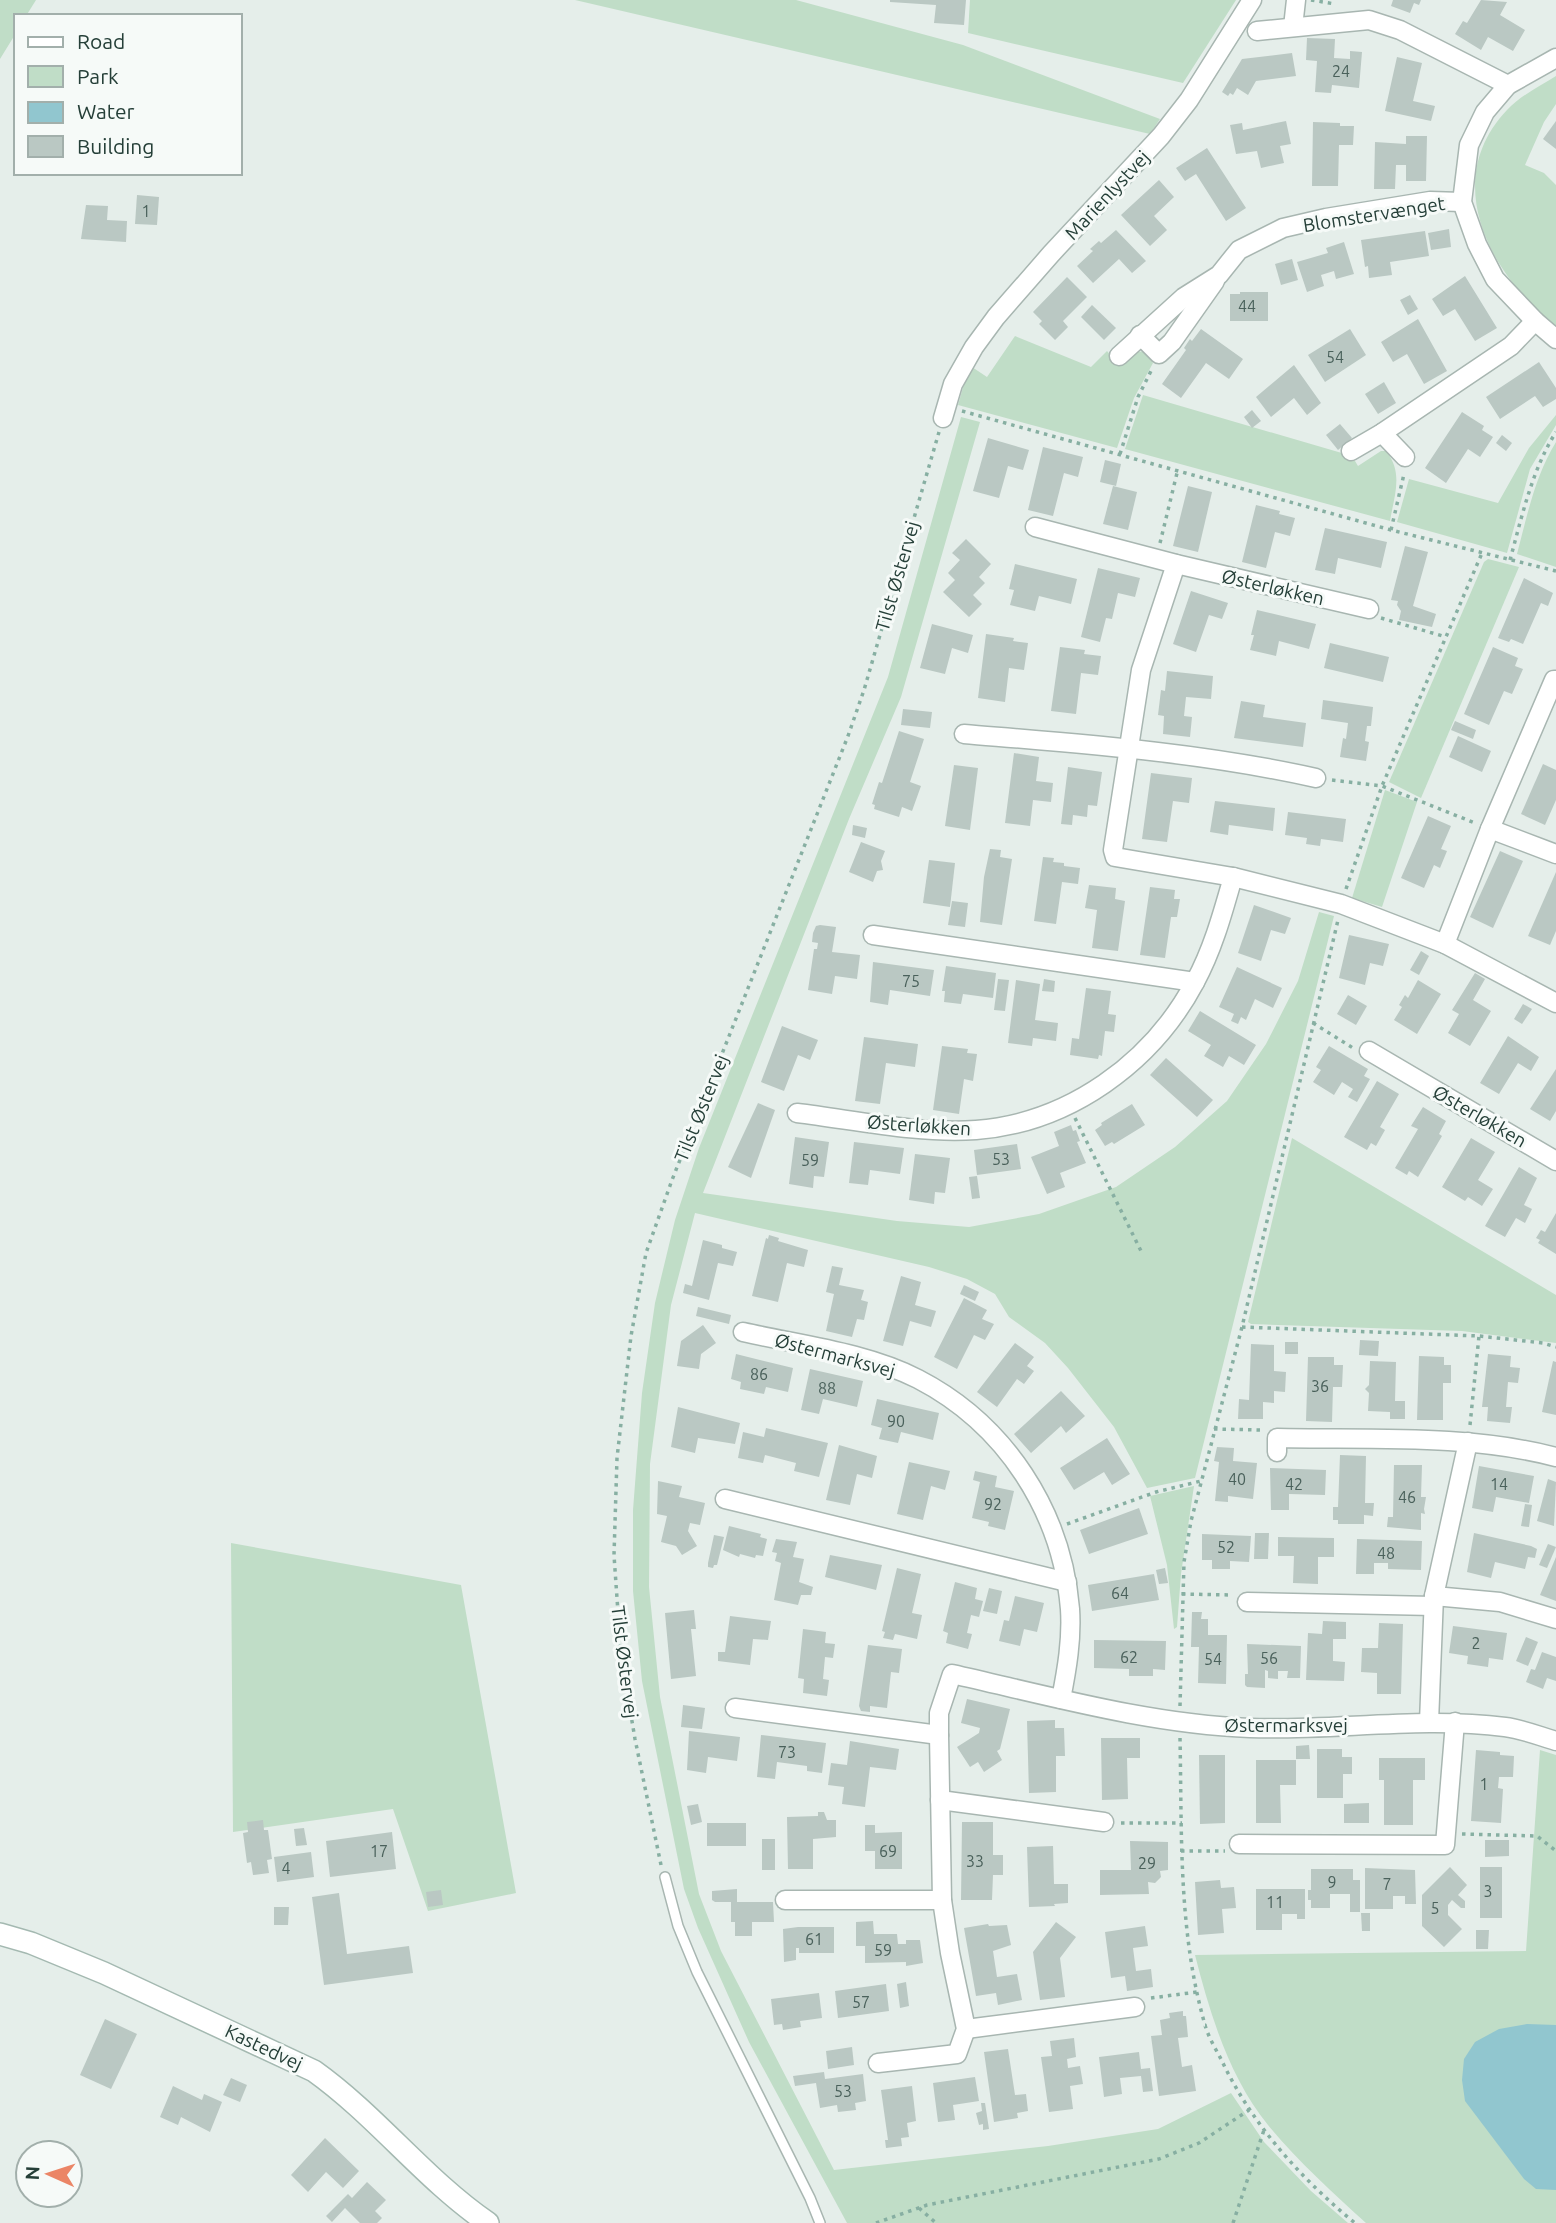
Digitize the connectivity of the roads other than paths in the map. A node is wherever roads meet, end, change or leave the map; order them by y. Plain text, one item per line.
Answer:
1 (1252, 0) edge
2 (1296, 0) edge
3 (1293, 27) junction
4 (1257, 31) dead end
5 (1556, 58) edge
6 (1508, 85) junction
7 (1462, 202) junction
8 (1219, 275) junction
9 (1535, 321) junction
10 (1140, 335) junction
11 (1556, 339) edge
12 (1119, 356) dead end
13 (945, 412) road end
14 (1382, 433) junction
15 (1350, 452) dead end
16 (1405, 457) dead end
17 (1035, 527) dead end
18 (1176, 564) junction
19 (1370, 609) road end
20 (1556, 680) edge
21 (964, 734) dead end
22 (1129, 747) junction
23 (1316, 778) road end
24 (1490, 829) junction
25 (1556, 854) edge
26 (1233, 877) junction
27 (873, 935) dead end
28 (1446, 944) junction
29 (1195, 982) junction
30 (1556, 1003) edge
31 (1368, 1051) road end
32 (797, 1113) dead end
33 (1556, 1161) edge
34 (743, 1332) dead end
35 (1468, 1442) junction
36 (1277, 1445) road end
37 (1556, 1457) edge
38 (725, 1499) dead end
39 (1067, 1582) junction
40 (1434, 1601) junction
41 (1247, 1602) road end
42 (1556, 1619) edge
43 (1061, 1699) junction
44 (736, 1708) dead end
45 (1429, 1722) junction
46 (1455, 1722) junction
47 (939, 1735) junction
48 (1556, 1741) edge
49 (940, 1800) junction
50 (1104, 1822) road end
51 (1239, 1844) road end
52 (665, 1877) dead end
53 (785, 1900) dead end
54 (942, 1900) junction
55 (0, 1934) edge
56 (1135, 2007) road end
57 (966, 2028) junction
58 (878, 2063) dead end
59 (488, 2223) edge
60 (820, 2223) edge

1 - 13 street, Marienlystvej
2 - 3 street
3 - 4 street
3 - 6 street
5 - 6 street, Blomstervænget
6 - 7 street, Blomstervænget
7 - 8 street, Blomstervænget
7 - 9 street, Blomstervænget
8 - 10 street, Blomstervænget
8 - 10 street, Blomstervænget
9 - 11 street, Blomstervænget
9 - 14 street
10 - 12 street, Blomstervænget
14 - 15 street
14 - 16 street
17 - 18 street, Østerløkken
18 - 19 street, Østerløkken
18 - 22 street
20 - 24 street
21 - 22 street
22 - 23 street
22 - 26 street
24 - 25 street
24 - 28 street
26 - 28 street
26 - 29 street, Østerløkken
27 - 29 street
28 - 30 street
29 - 32 street, Østerløkken
31 - 33 street, Østerløkken
34 - 39 street, Østermarksvej
35 - 36 street
35 - 37 street
35 - 40 street
38 - 39 street
39 - 43 street, Østermarksvej
40 - 41 street
40 - 42 street
40 - 45 street
43 - 45 street, Østermarksvej
43 - 47 street, Østermarksvej
44 - 47 street
45 - 46 street, Østermarksvej
46 - 48 street, Østermarksvej
46 - 51 street
47 - 49 street, Østermarksvej
49 - 50 street
49 - 54 street, Østermarksvej
52 - 60 lane
53 - 54 street
54 - 57 street, Østermarksvej
55 - 59 street, Kastedvej
56 - 57 street
57 - 58 street

